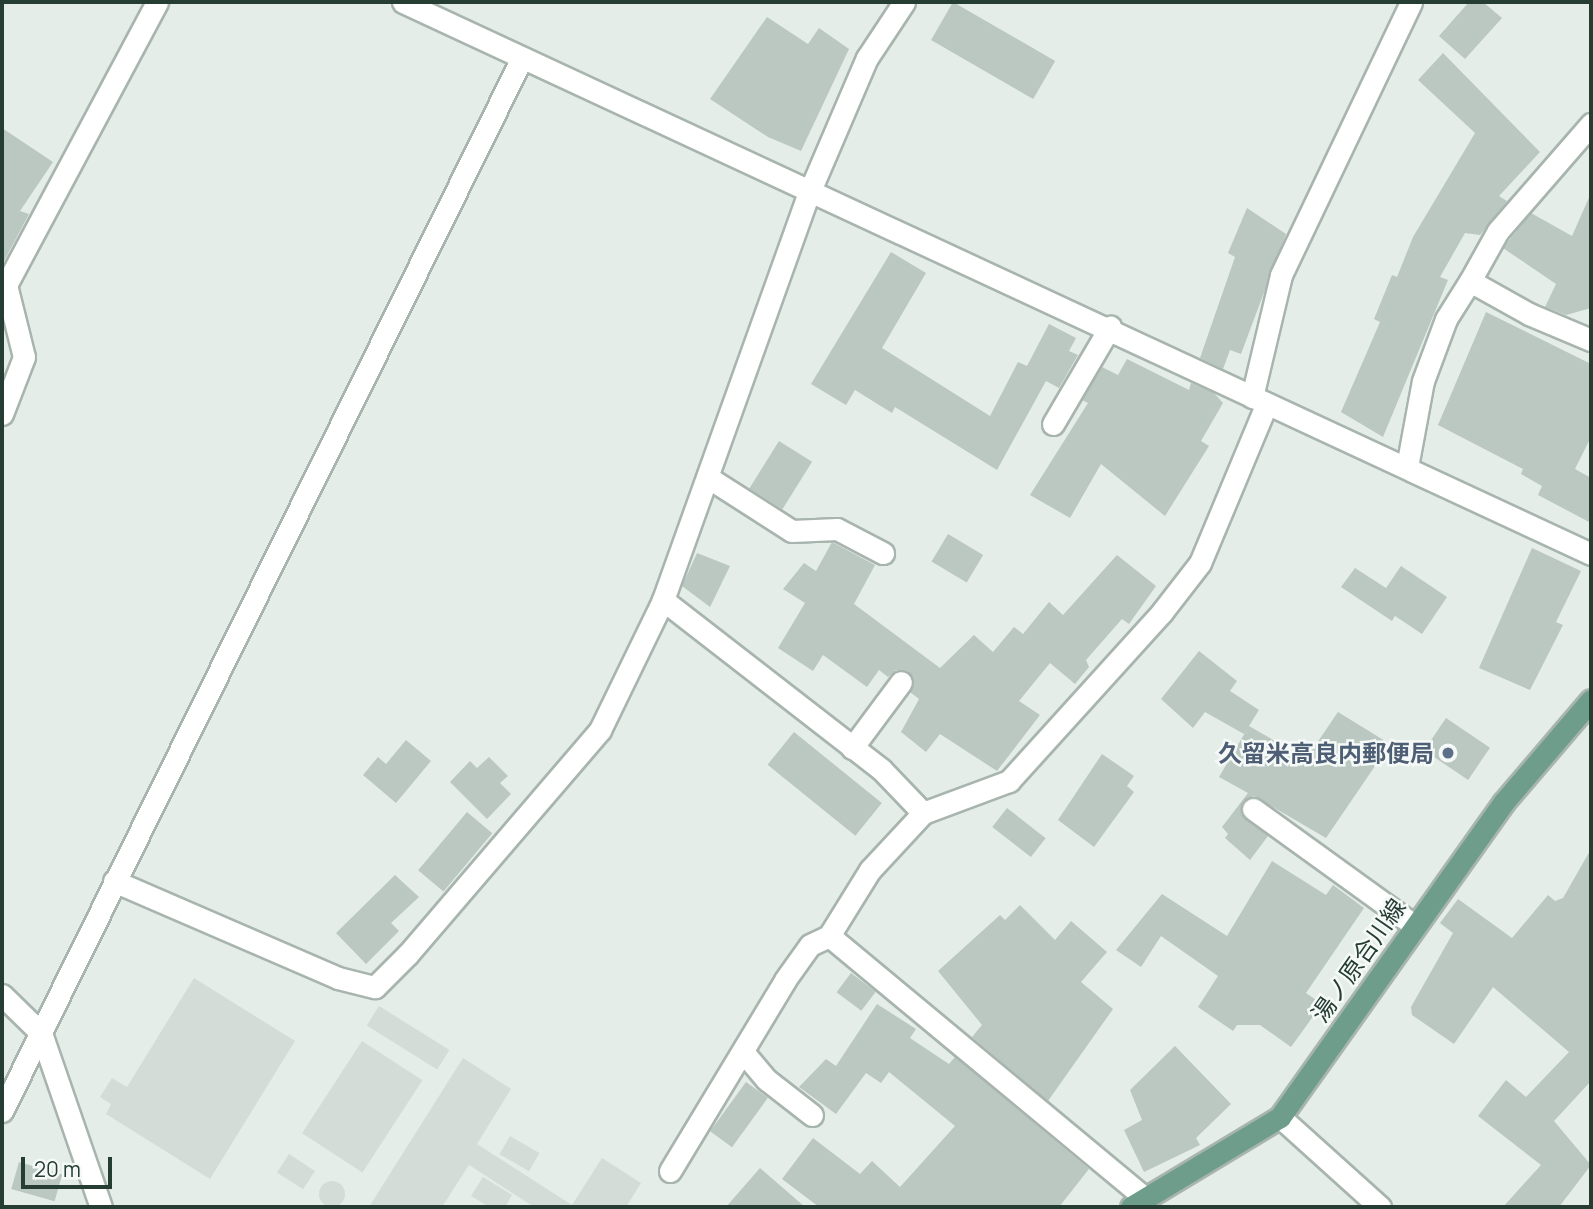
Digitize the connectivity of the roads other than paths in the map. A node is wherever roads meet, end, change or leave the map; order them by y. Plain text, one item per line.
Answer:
1 (157, 2) edge
2 (403, 2) edge
3 (904, 2) edge
4 (1407, 3) edge
5 (522, 58) junction
6 (1591, 124) edge
7 (809, 193) junction
8 (1470, 281) junction
9 (1110, 327) junction
10 (1591, 340) edge
11 (1258, 404) junction
12 (2, 414) edge
13 (1053, 424) dead end
14 (1407, 467) junction
15 (709, 478) junction
16 (884, 553) dead end
17 (1591, 554) edge
18 (663, 600) junction
19 (901, 682) dead end
20 (1591, 699) edge
21 (852, 748) junction
22 (1253, 809) dead end
23 (923, 813) junction
24 (114, 881) junction
25 (1414, 925) junction
26 (829, 936) junction
27 (2, 995) edge
28 (41, 1033) junction
29 (744, 1053) junction
30 (2, 1111) edge
31 (812, 1115) dead end
32 (1280, 1117) junction
33 (670, 1171) dead end
34 (1138, 1202) edge
35 (101, 1207) edge
36 (1380, 1207) edge

1 - 12 street
2 - 5 street
3 - 7 street
4 - 11 street
5 - 7 street
5 - 24 street
6 - 8 street
7 - 9 street
7 - 15 street
8 - 10 street
8 - 14 street
9 - 11 street
9 - 13 street
11 - 14 street
11 - 23 street
14 - 17 street
15 - 16 street
15 - 18 street
18 - 21 street
18 - 24 street
19 - 21 street
20 - 25 main road, 湯ノ原合川線
21 - 23 street
22 - 25 street
23 - 26 street
24 - 28 street
25 - 32 main road, 湯ノ原合川線
26 - 29 street
26 - 34 street
27 - 28 street
28 - 30 street
28 - 35 street
29 - 31 street
29 - 33 street
32 - 34 main road, 湯ノ原合川線
32 - 36 street

